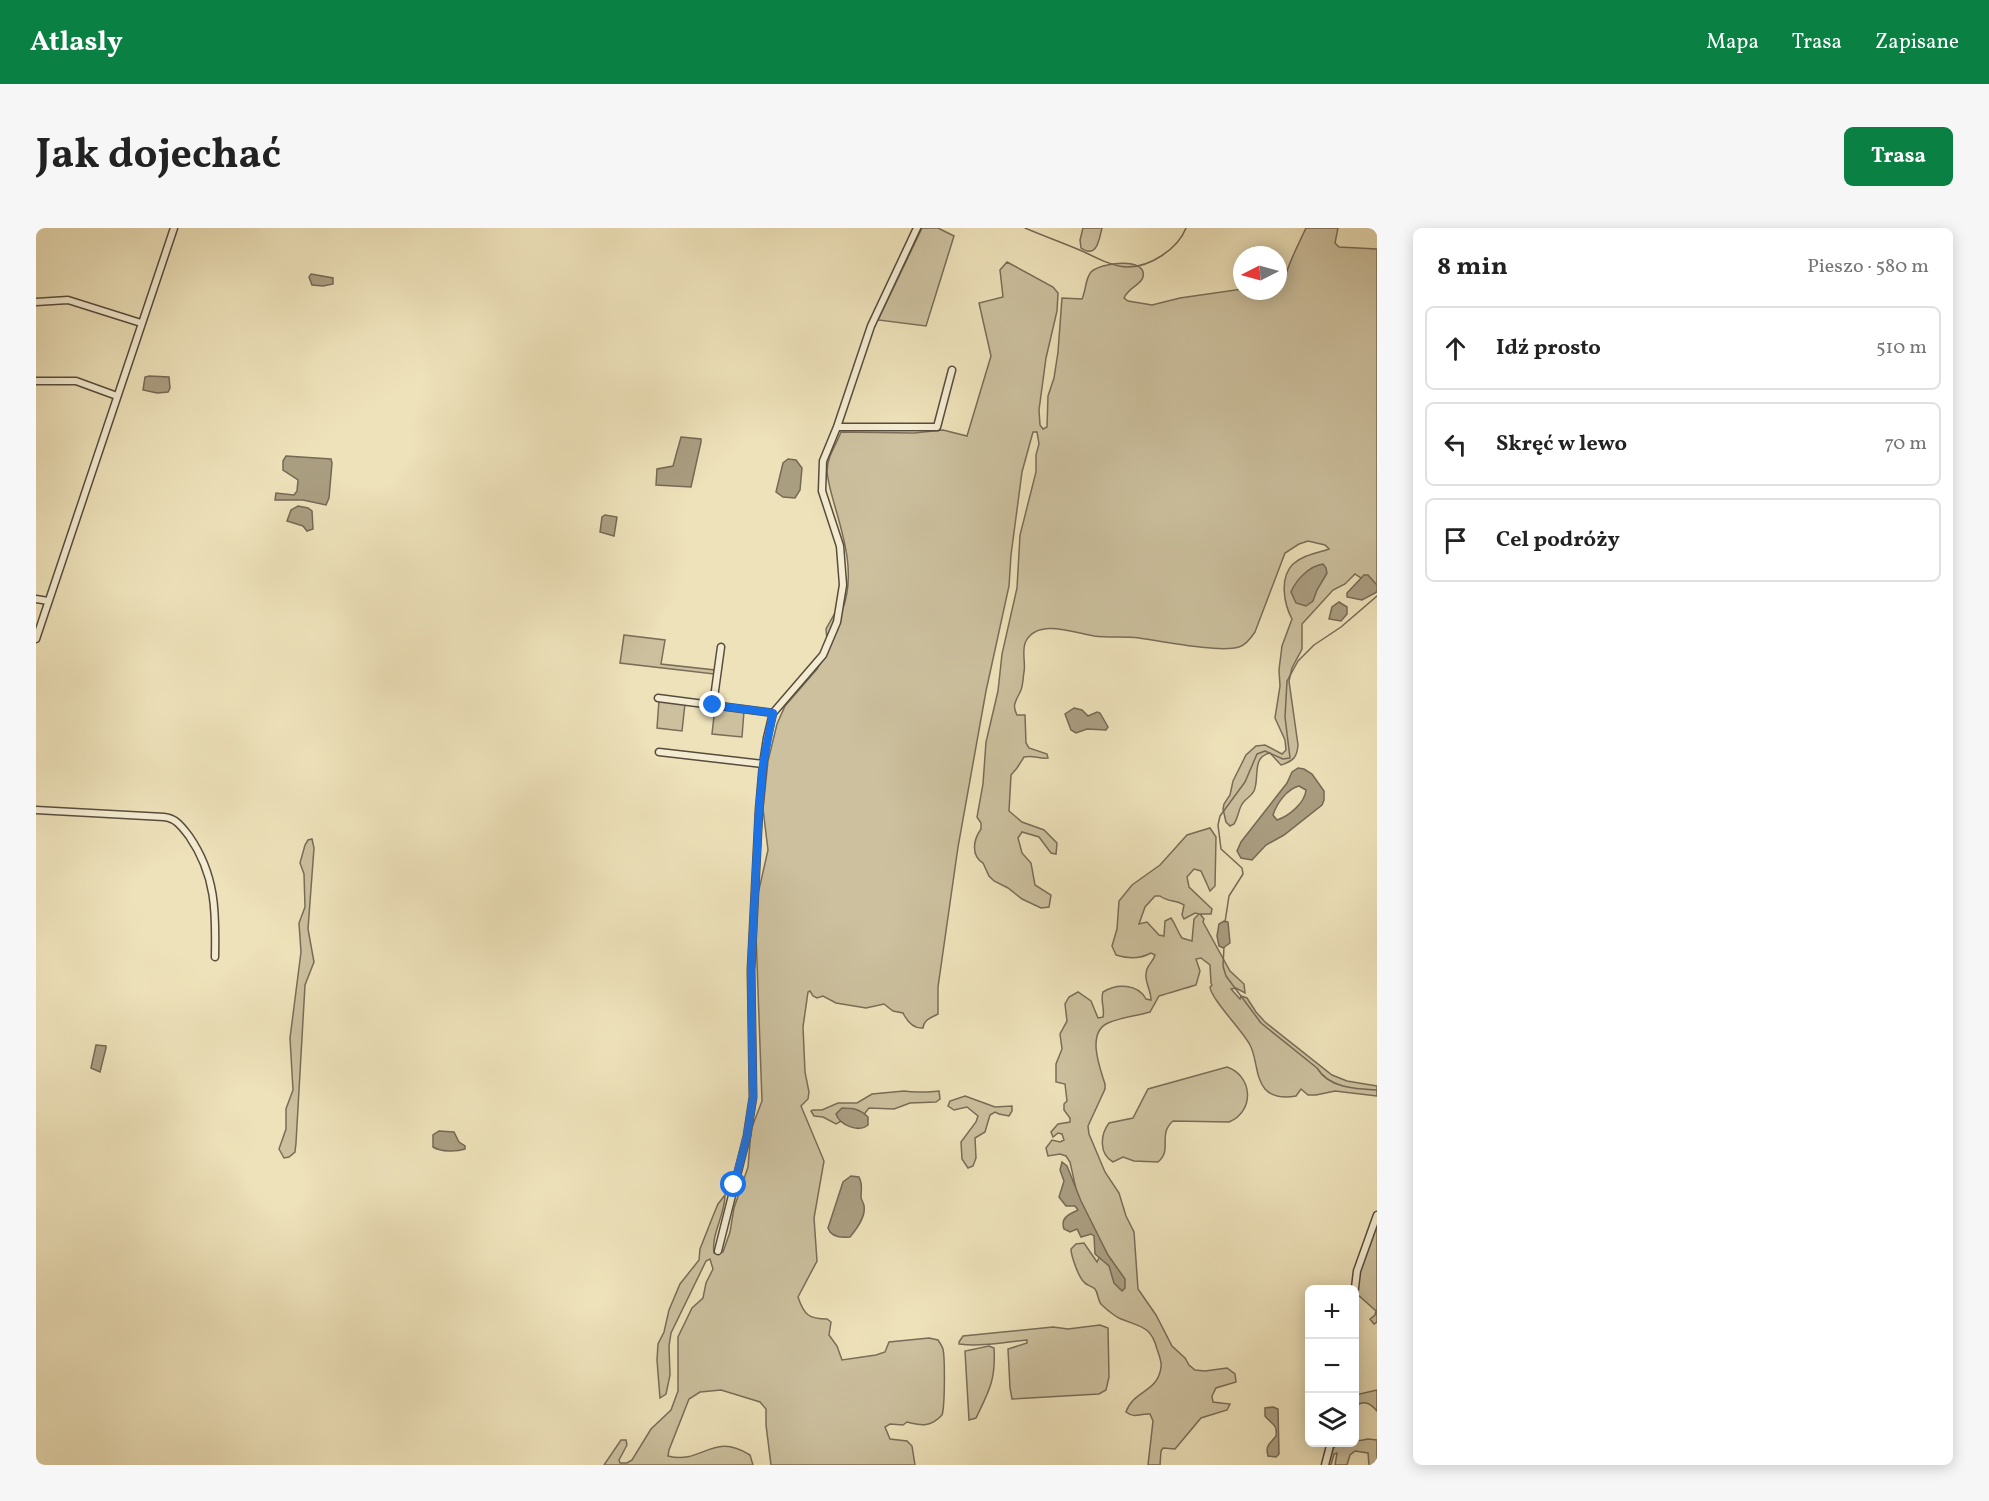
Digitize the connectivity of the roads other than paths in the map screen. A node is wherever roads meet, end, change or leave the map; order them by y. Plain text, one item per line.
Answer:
1 (174, 228) edge
2 (917, 228) edge
3 (36, 302) edge
4 (141, 323) junction
5 (952, 370) dead end
6 (36, 381) edge
7 (117, 396) junction
8 (837, 427) junction
9 (36, 599) edge
10 (48, 601) junction
11 (36, 639) edge
12 (721, 647) dead end
13 (658, 698) dead end
14 (713, 705) junction
15 (773, 713) junction
16 (659, 752) dead end
17 (763, 764) junction
18 (36, 810) edge
19 (215, 957) dead end
20 (1377, 1215) edge
21 (718, 1251) dead end
22 (1355, 1285) edge
23 (1330, 1447) edge
24 (1325, 1465) edge

1 - 4 street
2 - 8 street
3 - 4 street
4 - 7 street
5 - 8 street
6 - 7 street
7 - 10 street
8 - 15 street
9 - 10 street
10 - 11 street
12 - 14 street
13 - 14 street
14 - 15 street
15 - 17 street
16 - 17 street
17 - 21 street
18 - 19 street
20 - 22 street
23 - 24 street

